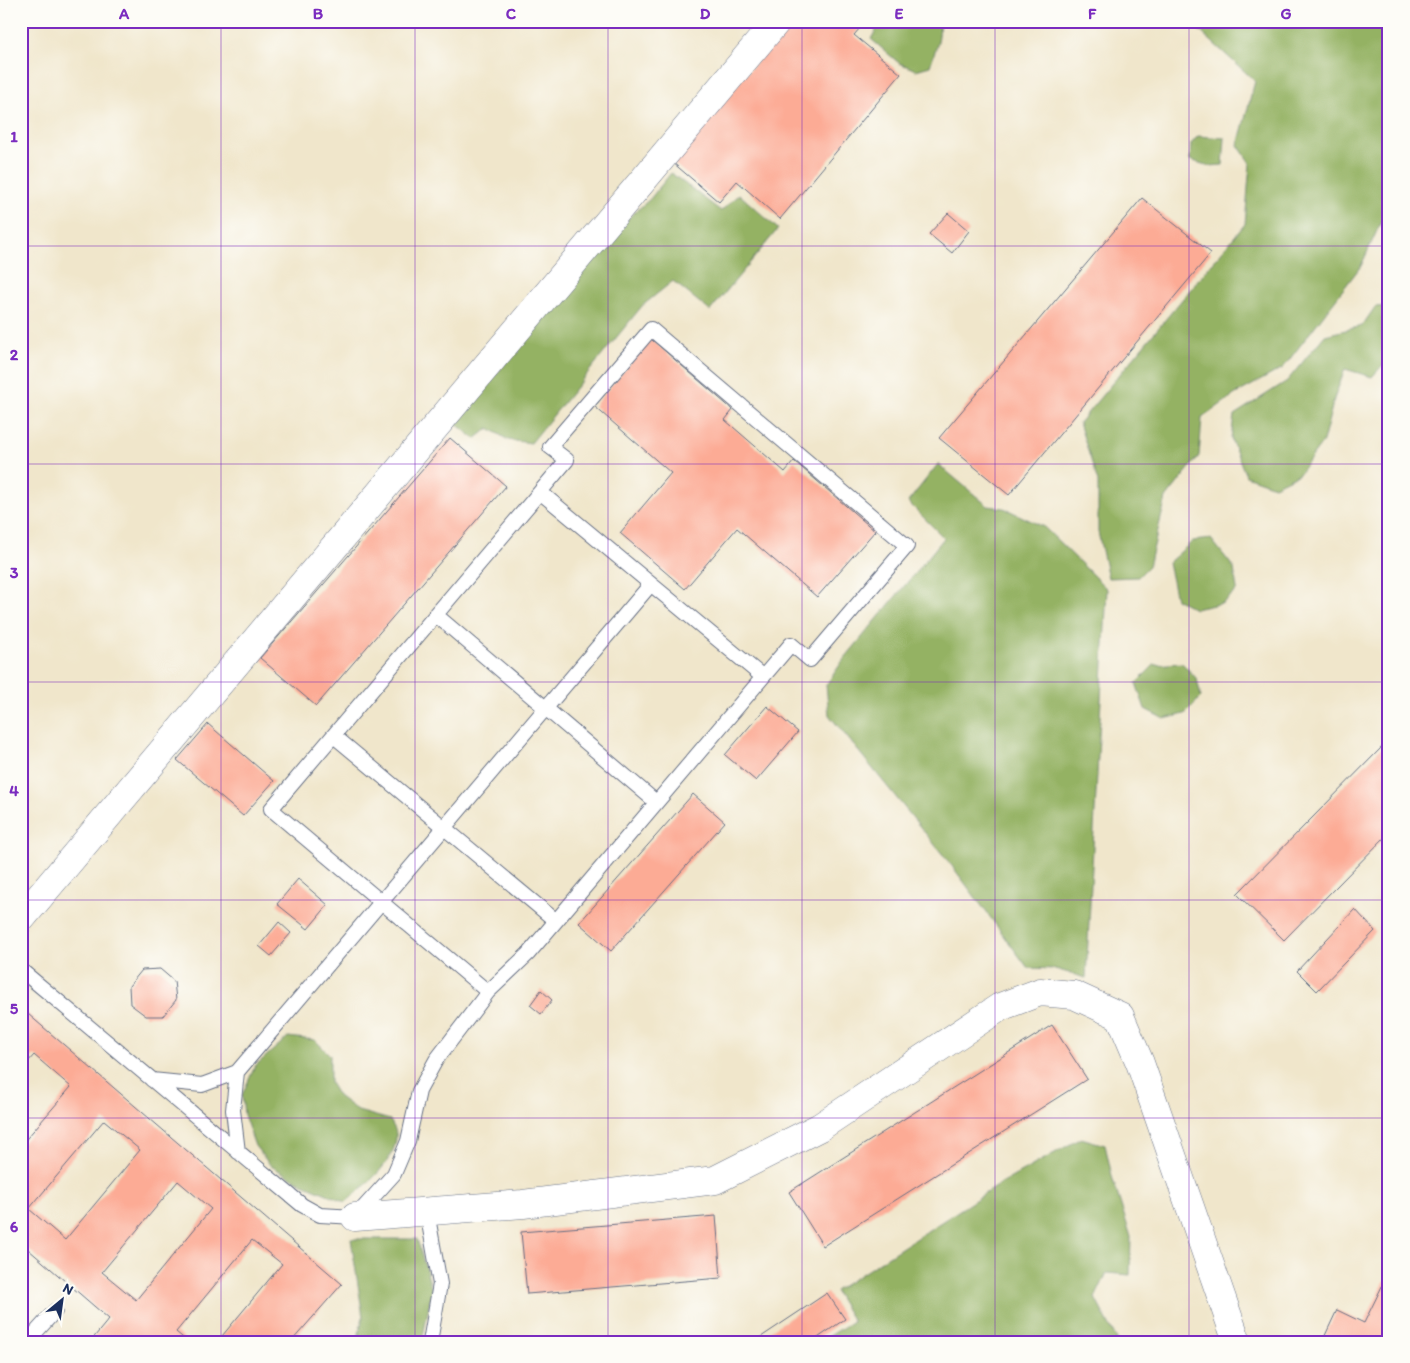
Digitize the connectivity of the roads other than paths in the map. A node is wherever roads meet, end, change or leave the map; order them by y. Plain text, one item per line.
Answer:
1 (777, 21) edge
2 (540, 492) junction
3 (651, 584) junction
4 (436, 615) junction
5 (763, 677) junction
6 (546, 709) junction
7 (334, 736) junction
8 (656, 802) junction
9 (445, 828) junction
10 (382, 903) junction
11 (21, 919) edge
12 (556, 921) junction
13 (21, 970) edge
14 (488, 992) junction
15 (237, 1072) junction
16 (152, 1080) junction
17 (238, 1152) junction
18 (427, 1212) junction
19 (356, 1217) junction
20 (55, 1311) dead end
21 (27, 1342) edge
22 (430, 1342) edge
23 (1237, 1342) edge

1 - 11 street
2 - 3 lane
2 - 4 lane
2 - 5 lane
3 - 5 lane
3 - 6 lane
4 - 6 lane
4 - 7 lane
5 - 8 lane
6 - 8 lane
6 - 9 lane
7 - 9 lane
7 - 10 lane
8 - 12 lane
9 - 10 lane
9 - 12 lane
10 - 14 lane
10 - 15 lane
12 - 14 lane
13 - 16 lane
14 - 19 lane
15 - 16 lane
15 - 17 lane
16 - 17 lane
17 - 19 lane
18 - 19 street
18 - 22 lane
18 - 23 street
20 - 21 lane

